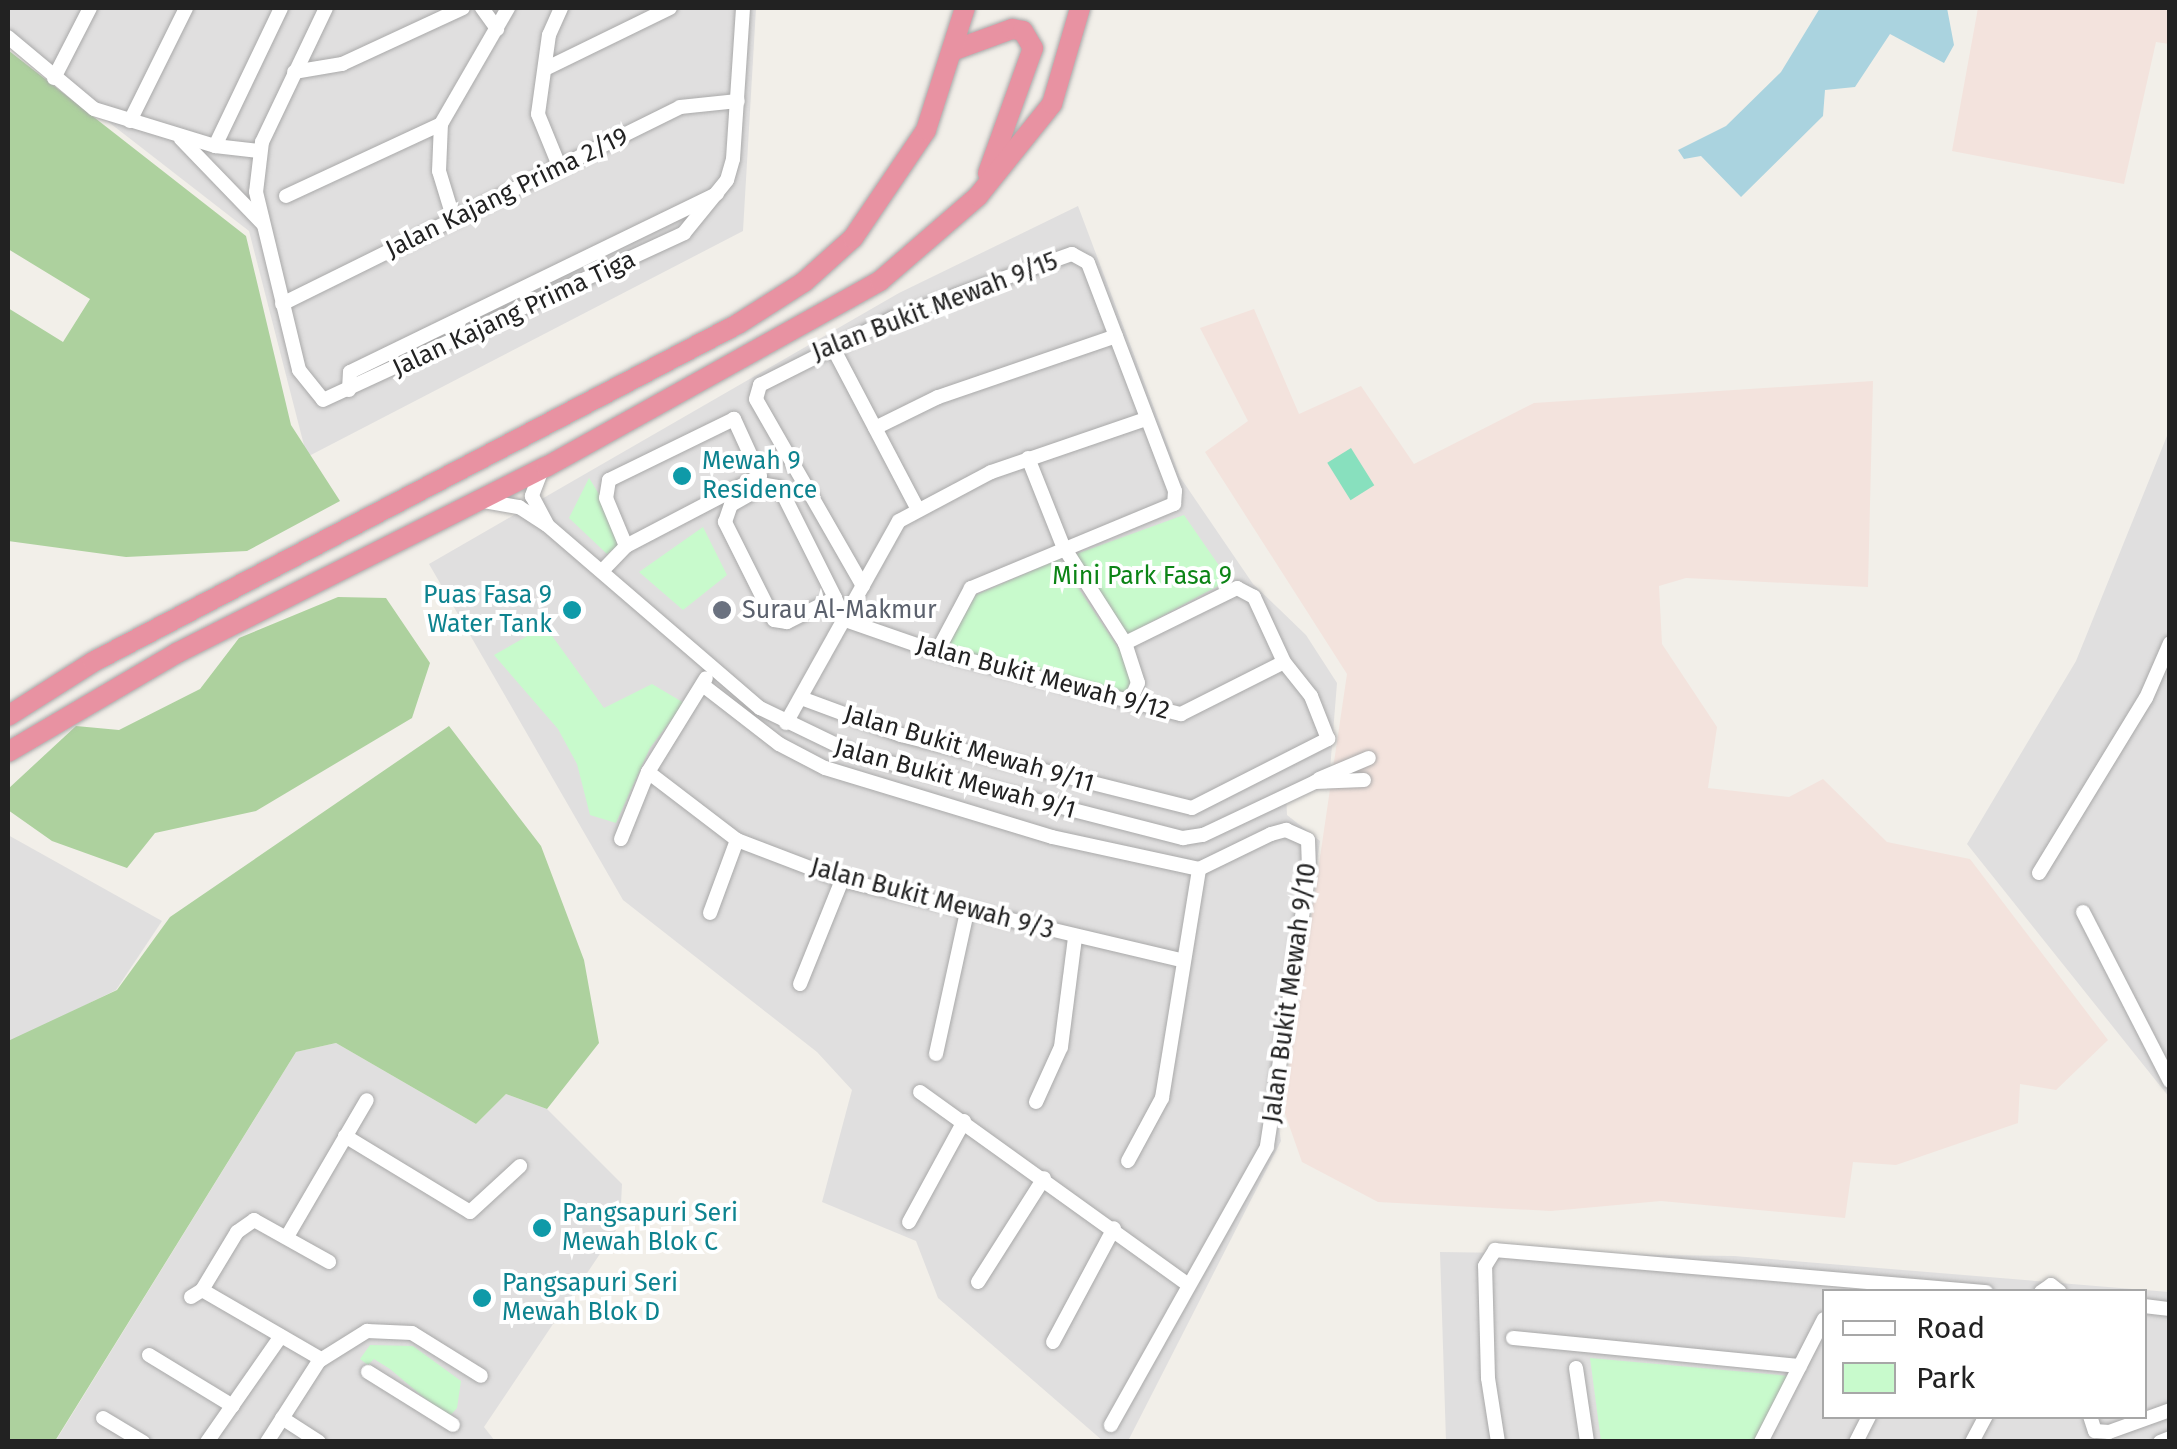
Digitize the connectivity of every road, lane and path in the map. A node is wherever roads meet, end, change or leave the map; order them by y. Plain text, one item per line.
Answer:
1 (90, 8) edge
2 (186, 8) edge
3 (281, 8) edge
4 (326, 8) edge
5 (463, 8) edge
6 (482, 8) edge
7 (508, 8) edge
8 (561, 8) edge
9 (670, 8) edge
10 (743, 8) edge
11 (966, 8) edge
12 (1080, 8) edge
13 (497, 29) junction
14 (8, 37) edge
15 (957, 49) junction
16 (544, 70) junction
17 (294, 72) junction
18 (54, 78) junction
19 (738, 102) junction
20 (130, 121) junction
21 (441, 124) junction
22 (180, 136) junction
23 (214, 146) junction
24 (259, 151) junction
25 (560, 168) junction
26 (718, 194) junction
27 (286, 196) dead end
28 (978, 196) junction
29 (454, 220) junction
30 (263, 225) junction
31 (282, 304) junction
32 (1116, 336) junction
33 (832, 346) junction
34 (345, 392) junction
35 (1146, 418) junction
36 (875, 428) junction
37 (1028, 458) junction
38 (546, 467) junction
39 (478, 501) junction
40 (918, 510) junction
41 (547, 525) junction
42 (626, 546) junction
43 (1062, 546) junction
44 (604, 570) junction
45 (863, 586) junction
46 (835, 598) junction
47 (845, 620) junction
48 (1125, 642) junction
49 (2170, 643) edge
50 (937, 652) junction
51 (1284, 662) junction
52 (710, 668) junction
53 (704, 686) junction
54 (801, 698) junction
55 (1130, 702) junction
56 (8, 716) edge
57 (786, 723) junction
58 (8, 752) edge
59 (1369, 758) dead end
60 (648, 772) junction
61 (1364, 780) dead end
62 (1314, 782) junction
63 (621, 839) dead end
64 (737, 840) junction
65 (1199, 869) junction
66 (2039, 872) dead end
67 (842, 880) junction
68 (967, 912) junction
69 (2083, 912) dead end
70 (710, 913) dead end
71 (1074, 938) junction
72 (1181, 960) junction
73 (800, 984) dead end
74 (936, 1054) dead end
75 (2170, 1081) edge
76 (920, 1092) dead end
77 (366, 1100) dead end
78 (1036, 1102) dead end
79 (964, 1121) junction
80 (345, 1136) junction
81 (1128, 1162) dead end
82 (520, 1166) dead end
83 (1044, 1178) junction
84 (909, 1222) dead end
85 (1114, 1228) junction
86 (288, 1235) junction
87 (329, 1262) dead end
88 (978, 1282) dead end
89 (1186, 1283) junction
90 (1841, 1286) edge
91 (1912, 1289) edge
92 (1822, 1323) edge
93 (281, 1336) junction
94 (1513, 1338) dead end
95 (1052, 1342) dead end
96 (149, 1355) dead end
97 (321, 1359) junction
98 (1800, 1366) junction
99 (1576, 1368) dead end
100 (368, 1372) dead end
101 (480, 1376) dead end
102 (234, 1406) junction
103 (103, 1418) dead end
104 (282, 1418) junction
105 (1868, 1419) edge
106 (1984, 1419) edge
107 (2137, 1419) edge
108 (454, 1425) dead end
109 (1111, 1425) dead end
110 (2096, 1430) edge
111 (2170, 1438) edge
112 (143, 1442) edge
113 (207, 1442) edge
114 (267, 1442) edge
115 (319, 1442) edge
116 (1498, 1442) edge
117 (1587, 1442) edge
118 (1761, 1442) edge
119 (1856, 1442) edge
120 (1972, 1442) edge
121 (2160, 1442) edge

1 - 18 street
2 - 20 street
3 - 23 street
4 - 17 street
5 - 17 street
6 - 13 street
7 - 13 street
8 - 16 street
9 - 16 street
10 - 19 street
11 - 15 highway
12 - 28 highway
13 - 21 street
14 - 18 street
15 - 28 highway
15 - 56 highway
16 - 25 street
17 - 24 street
18 - 20 street
19 - 25 street, Jalan Kajang Prima 2/19
19 - 26 street
20 - 22 street
21 - 27 street
21 - 29 street
22 - 23 street
22 - 30 street
23 - 24 street
24 - 30 street
25 - 29 street, Jalan Kajang Prima 2/19
26 - 34 street, Jalan Kajang Prima Tiga
26 - 34 street
28 - 38 highway
29 - 31 street, Jalan Kajang Prima 2/19
30 - 31 street
31 - 34 street
32 - 33 street, Jalan Bukit Mewah 9/15
32 - 35 street
32 - 36 street
33 - 36 street
33 - 45 street, Jalan Bukit Mewah 9/15
35 - 37 street
35 - 43 street
36 - 40 street
37 - 40 street
37 - 43 street
38 - 39 highway
38 - 41 street
39 - 41 street, Jalan Bukit Mewah 9/1
39 - 58 highway
40 - 45 street
41 - 44 street, Jalan Bukit Mewah 9/1
42 - 42 street
42 - 44 street
43 - 48 street
43 - 50 street
44 - 52 street, Jalan Bukit Mewah 9/1
45 - 47 street
46 - 46 street
46 - 47 street
47 - 50 street, Jalan Bukit Mewah 9/12
47 - 54 street
48 - 51 street
48 - 55 street
49 - 66 street
50 - 55 street, Jalan Bukit Mewah 9/12
51 - 54 street, Jalan Bukit Mewah 9/11
51 - 55 street, Jalan Bukit Mewah 9/12
52 - 53 street
52 - 57 street, Jalan Bukit Mewah 9/1
53 - 60 street
53 - 65 street
54 - 57 street
57 - 62 street, Jalan Bukit Mewah 9/1
59 - 62 street
60 - 63 street
60 - 64 street, Jalan Bukit Mewah 9/3
61 - 62 street, Jalan Bukit Mewah 9/1
64 - 67 street, Jalan Bukit Mewah 9/3
64 - 70 street
65 - 72 street
65 - 89 street, Jalan Bukit Mewah 9/10
67 - 68 street, Jalan Bukit Mewah 9/3
67 - 73 street
68 - 71 street, Jalan Bukit Mewah 9/3
68 - 74 street
69 - 75 street
71 - 72 street, Jalan Bukit Mewah 9/3
71 - 78 street
72 - 81 street
76 - 79 street
77 - 80 street
79 - 83 street
79 - 84 street
80 - 82 street
80 - 86 street
83 - 85 street
83 - 88 street
85 - 89 street
85 - 95 street
86 - 87 street
86 - 93 street
89 - 109 street
90 - 91 street
90 - 116 street
92 - 98 street
93 - 97 street
93 - 102 street
94 - 98 street
96 - 102 street
97 - 101 street
97 - 104 street
98 - 118 street
99 - 117 street
100 - 108 street
102 - 113 street
103 - 112 street
104 - 114 street
104 - 115 street
105 - 119 street
106 - 120 street
107 - 110 street
111 - 121 street

